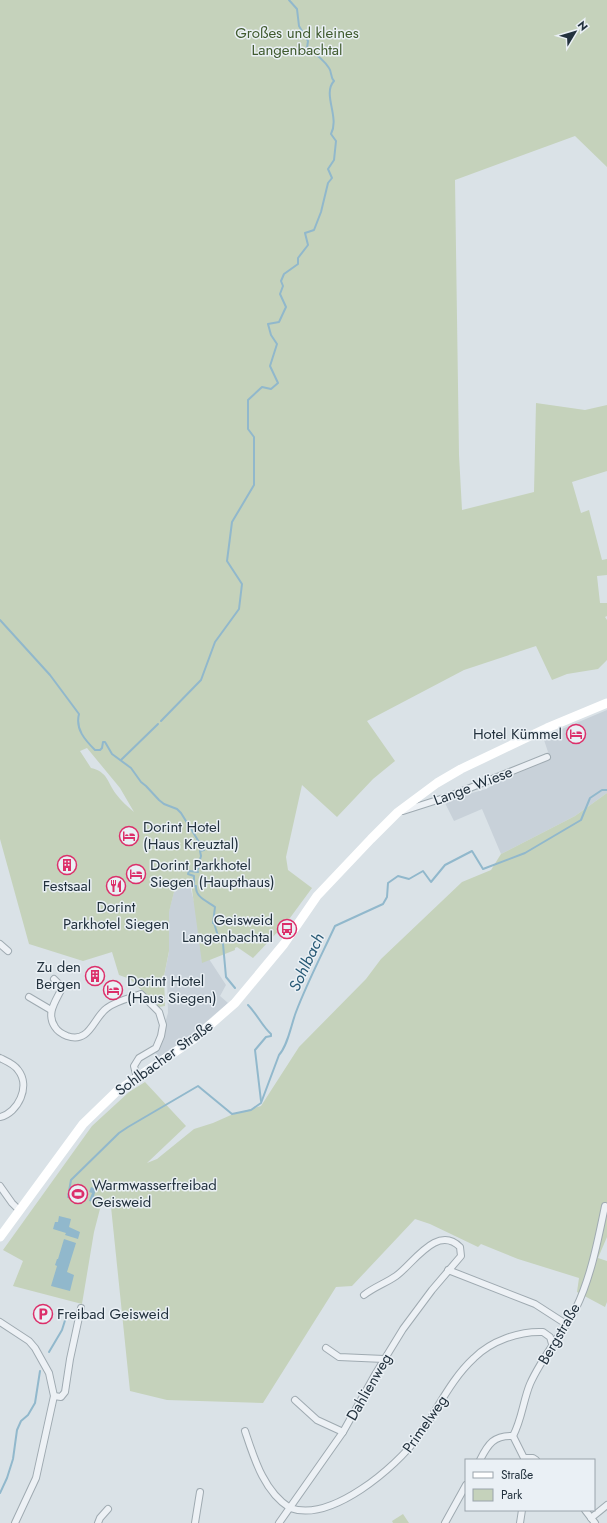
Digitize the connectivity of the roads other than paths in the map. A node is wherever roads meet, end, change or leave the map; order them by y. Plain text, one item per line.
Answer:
1 (607, 703) edge
2 (548, 757) dead end
3 (398, 812) junction
4 (0, 944) edge
5 (8, 951) dead end
6 (54, 979) dead end
7 (29, 997) dead end
8 (51, 1010) junction
9 (0, 1058) edge
10 (138, 1077) junction
11 (0, 1117) edge
12 (0, 1186) edge
13 (607, 1207) edge
14 (19, 1210) junction
15 (0, 1237) edge
16 (448, 1270) junction
17 (364, 1295) dead end
18 (82, 1308) dead end
19 (0, 1322) edge
20 (566, 1324) junction
21 (552, 1344) junction
22 (326, 1348) dead end
23 (384, 1359) junction
24 (54, 1396) junction
25 (295, 1400) dead end
26 (245, 1431) dead end
27 (343, 1432) junction
28 (513, 1436) junction
29 (481, 1459) edge
30 (523, 1459) edge
31 (534, 1459) edge
32 (465, 1487) edge
33 (200, 1492) dead end
34 (607, 1505) edge
35 (289, 1508) junction
36 (108, 1509) dead end
37 (522, 1511) edge
38 (586, 1511) edge
39 (593, 1520) edge
40 (15, 1523) edge
41 (98, 1523) edge
42 (195, 1523) edge
43 (279, 1523) edge
44 (445, 1523) edge
45 (520, 1523) edge

1 - 3 street, Sohlbacher Straße
2 - 3 street, Lange Wiese
3 - 10 street, Sohlbacher Straße
4 - 5 street
6 - 8 street
7 - 8 street
8 - 10 street
9 - 11 street
10 - 14 street, Sohlbacher Straße
12 - 14 street
13 - 20 street, Bergstraße
14 - 15 street, Sohlbacher Straße
16 - 17 street, Dahlienweg
16 - 20 street
16 - 23 street, Dahlienweg
18 - 24 street
19 - 24 street
20 - 21 street, Bergstraße
21 - 28 street, Bergstraße
21 - 35 street, Primelweg
22 - 23 street
23 - 27 street, Dahlienweg
24 - 40 street
25 - 27 street
26 - 35 street
27 - 35 street, Dahlienweg
28 - 29 street
28 - 30 street
30 - 31 street
32 - 44 street
33 - 42 street
34 - 39 street
35 - 43 street, Dahlienweg
36 - 41 street
37 - 45 street
38 - 39 street

